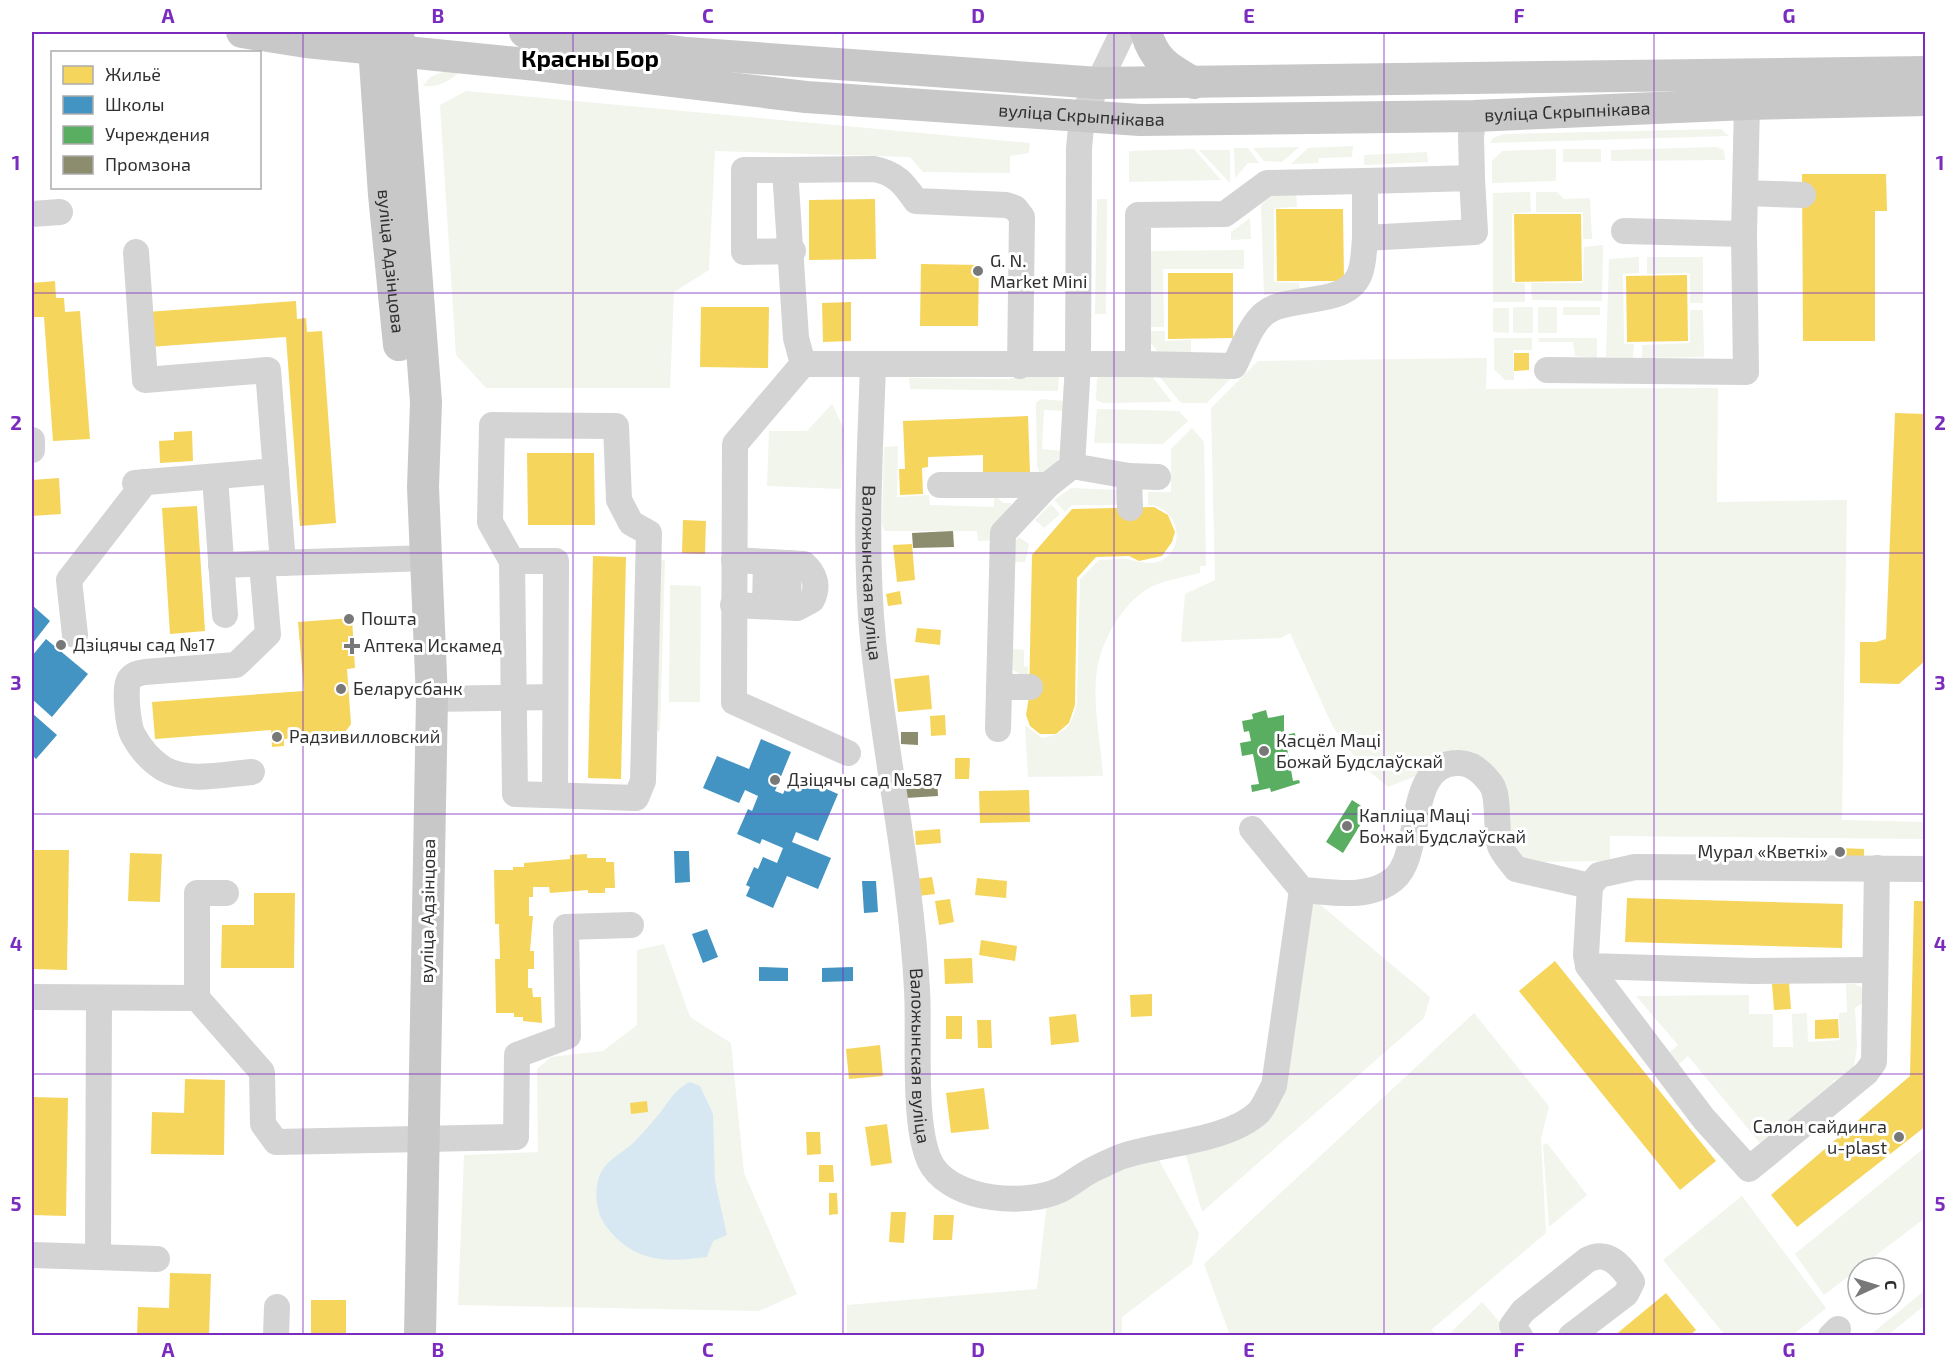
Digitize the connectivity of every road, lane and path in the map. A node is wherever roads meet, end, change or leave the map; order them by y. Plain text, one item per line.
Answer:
1 (242, 32) edge
2 (525, 32) edge
3 (1123, 32) edge
4 (1146, 32) edge
5 (386, 41) edge
6 (671, 41) edge
7 (1926, 72) edge
8 (1098, 83) junction
9 (1194, 83) junction
10 (1926, 100) edge
11 (1748, 104) junction
12 (1474, 116) junction
13 (1082, 117) junction
14 (785, 170) junction
15 (1472, 178) junction
16 (1365, 181) junction
17 (1746, 193) junction
18 (1803, 195) dead end
19 (60, 213) dead end
20 (32, 214) edge
21 (1624, 231) dead end
22 (1744, 234) junction
23 (1365, 238) junction
24 (136, 252) dead end
25 (793, 252) junction
26 (803, 364) junction
27 (1078, 364) junction
28 (1138, 364) junction
29 (873, 365) junction
30 (1020, 366) junction
31 (1547, 370) dead end
32 (32, 440) edge
33 (32, 450) edge
34 (1072, 466) junction
35 (276, 471) junction
36 (1129, 476) junction
37 (215, 477) junction
38 (1158, 477) dead end
39 (940, 485) dead end
40 (1048, 485) junction
41 (1130, 508) dead end
42 (428, 558) junction
43 (734, 560) junction
44 (512, 561) junction
45 (273, 563) junction
46 (777, 563) junction
47 (221, 565) junction
48 (733, 605) junction
49 (776, 607) junction
50 (225, 615) dead end
51 (75, 635) dead end
52 (999, 687) junction
53 (1030, 687) dead end
54 (555, 697) junction
55 (515, 698) junction
56 (432, 699) junction
57 (998, 729) dead end
58 (848, 753) dead end
59 (252, 772) dead end
60 (555, 795) junction
61 (1252, 829) dead end
62 (1877, 868) junction
63 (1926, 869) edge
64 (1590, 886) junction
65 (1302, 890) junction
66 (226, 893) dead end
67 (632, 925) dead end
68 (1588, 966) junction
69 (1874, 970) junction
70 (32, 997) edge
71 (99, 998) junction
72 (197, 998) junction
73 (424, 1141) junction
74 (32, 1255) edge
75 (98, 1257) junction
76 (157, 1259) dead end
77 (277, 1307) dead end
78 (276, 1335) edge
79 (420, 1335) edge
80 (1520, 1335) edge
81 (1571, 1335) edge

1 - 5 main road, вуліца Скрыпнікава
2 - 6 main road, вуліца Скрыпнікава
3 - 8 street
4 - 9 main road
5 - 13 main road, вуліца Скрыпнікава
5 - 42 main road, вуліца Адзінцова
6 - 8 main road, вуліца Скрыпнікава
7 - 9 main road, вуліца Скрыпнікава
8 - 9 main road, вуліца Скрыпнікава
8 - 13 street
10 - 11 main road, вуліца Скрыпнікава
11 - 12 main road, вуліца Скрыпнікава
11 - 17 street
12 - 13 main road, вуліца Скрыпнікава
12 - 15 street
13 - 27 street
14 - 25 street
14 - 25 street
14 - 30 street
15 - 16 street
15 - 23 street
16 - 23 street
16 - 28 street
17 - 18 street
17 - 22 street
19 - 20 street
21 - 22 street
22 - 31 street
23 - 28 street
24 - 35 street
25 - 26 street
26 - 29 street
26 - 43 street
27 - 28 street
27 - 30 street
27 - 34 street
29 - 30 street
29 - 65 street, Валожынская вуліца
32 - 33 street
34 - 36 street
34 - 40 street
35 - 37 street
35 - 45 street
36 - 38 street
36 - 41 street
37 - 47 street
37 - 51 street
39 - 40 street
40 - 52 street
42 - 45 street
42 - 56 main road, вуліца Адзінцова
43 - 46 street
43 - 48 street
44 - 54 street
44 - 55 street
44 - 60 street
45 - 47 street
45 - 59 street
46 - 49 street
46 - 49 street
47 - 50 street
48 - 49 street
48 - 58 street
52 - 53 street
52 - 57 street
54 - 55 street
54 - 60 street
55 - 56 street
55 - 60 street
56 - 73 main road, вуліца Адзінцова
61 - 65 street
62 - 63 street
62 - 64 street
62 - 69 street
64 - 65 street
64 - 68 street
66 - 72 street
67 - 73 street
68 - 69 street
68 - 69 street
70 - 71 street
71 - 72 street
71 - 75 street
72 - 73 street
73 - 79 main road, вуліца Адзінцова
74 - 75 street
75 - 76 street
77 - 78 street
80 - 81 street

